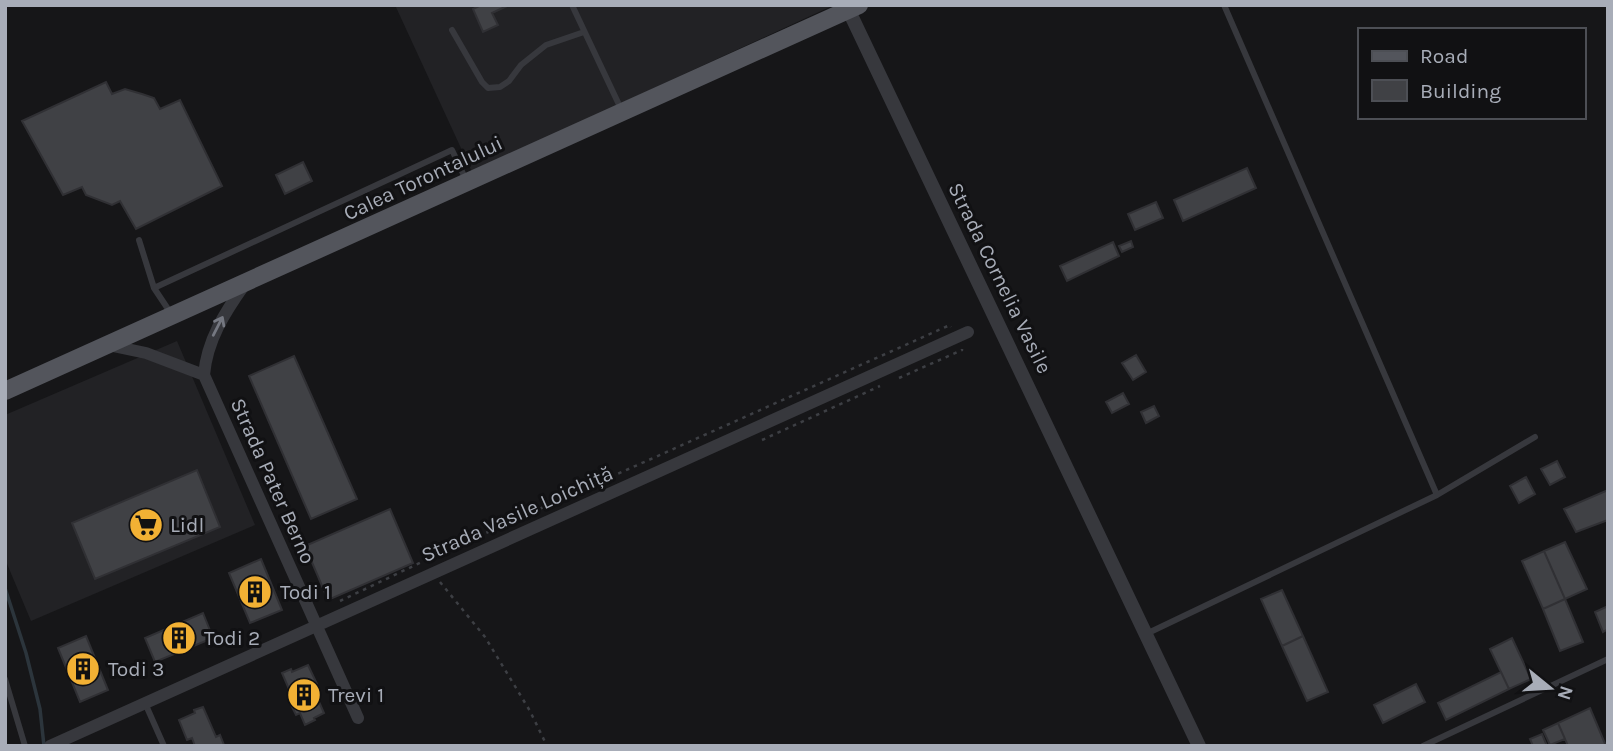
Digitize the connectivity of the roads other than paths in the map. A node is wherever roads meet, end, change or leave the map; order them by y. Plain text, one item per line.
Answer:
1 (572, 5) edge
2 (1224, 5) edge
3 (854, 8) edge
4 (452, 30) dead end
5 (584, 32) junction
6 (622, 112) junction
7 (467, 182) junction
8 (138, 240) dead end
9 (246, 284) junction
10 (154, 288) junction
11 (172, 316) junction
12 (968, 332) dead end
13 (108, 345) junction
14 (204, 375) junction
15 (5, 391) edge
16 (1535, 437) dead end
17 (1437, 495) junction
18 (316, 626) junction
19 (1146, 634) junction
20 (1608, 659) edge
21 (5, 679) edge
22 (145, 703) junction
23 (358, 718) dead end
24 (25, 746) edge
25 (51, 746) edge
26 (164, 746) edge
27 (1199, 746) edge
28 (1423, 746) edge

1 - 5 lane
2 - 17 lane
3 - 6 main road, Calea Torontalului
3 - 19 street, Strada Cornelia Vasile
4 - 5 lane
5 - 6 lane
6 - 7 main road, Calea Torontalului
7 - 9 main road, Calea Torontalului
7 - 10 lane
8 - 10 lane
9 - 11 main road, Calea Torontalului
14 -> 9 street
10 - 11 lane
11 - 13 main road, Calea Torontalului
12 - 18 street, Strada Vasile Loichiță
13 - 14 street
13 - 15 main road, Calea Torontalului
14 - 18 street, Strada Pater Berno
16 - 17 lane
17 - 19 lane
18 - 22 street, Strada Vasile Loichiță
18 - 23 street, Strada Pater Berno
19 - 27 street, Strada Cornelia Vasile
20 - 28 lane
21 - 24 lane
22 - 25 street, Strada Vasile Loichiță
22 - 26 lane

